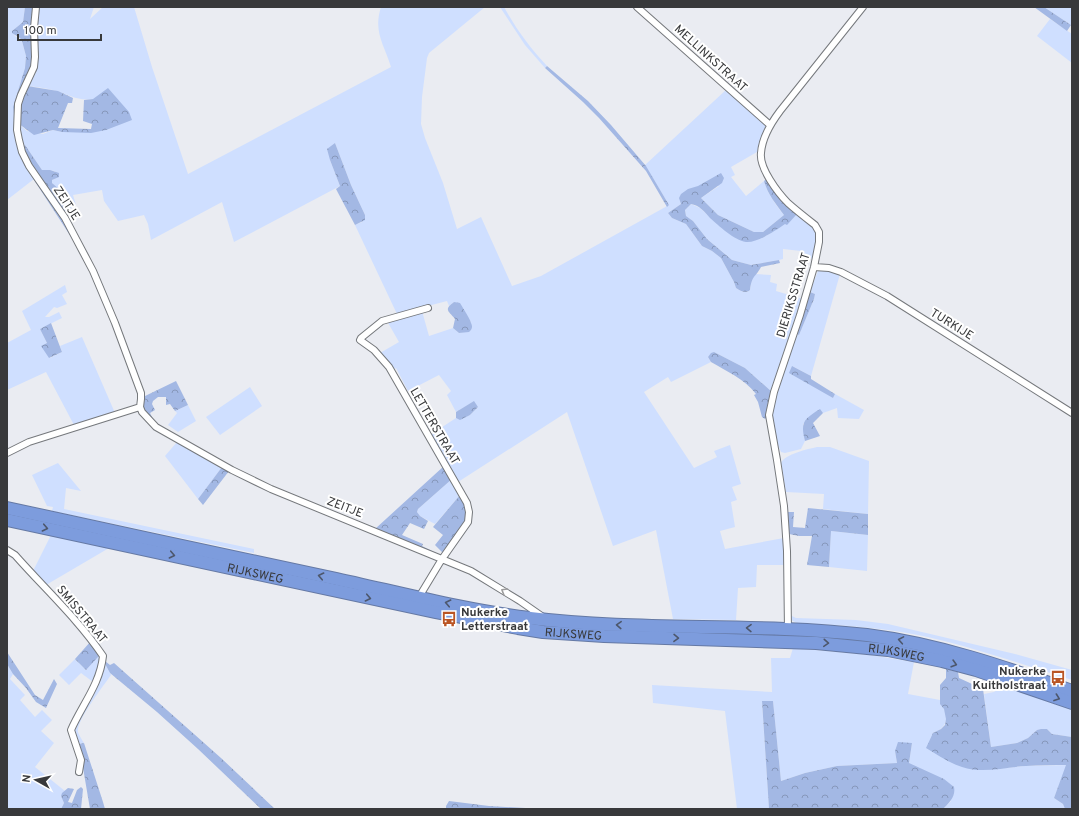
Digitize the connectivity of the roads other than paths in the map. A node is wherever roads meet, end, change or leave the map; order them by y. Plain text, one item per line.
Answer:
1 (36, 7) edge
2 (637, 7) edge
3 (862, 7) edge
4 (770, 125) junction
5 (814, 267) junction
6 (428, 308) dead end
7 (140, 407) junction
8 (1072, 413) edge
9 (7, 453) edge
10 (7, 508) edge
11 (7, 520) edge
12 (7, 550) edge
13 (442, 559) junction
14 (419, 597) junction
15 (548, 620) junction
16 (787, 635) junction
17 (1072, 691) edge
18 (1072, 703) edge
19 (79, 772) dead end

1 - 7 street, ZEITJE
2 - 4 street, MELLINKSTRAAT
3 - 4 street, DIERIKSSTRAAT
4 - 5 street, DIERIKSSTRAAT
5 - 8 street, TURKIJE
5 - 16 street, DIERIKSSTRAAT
6 - 13 street, LETTERSTRAAT
7 - 9 street
7 - 13 street, ZEITJE
14 -> 10 highway, RIJKSWEG
11 -> 16 highway, RIJKSWEG
12 - 19 street, SMISSTRAAT
13 - 14 street, LETTERSTRAAT
15 -> 13 street, ZEITJE
15 -> 14 highway, RIJKSWEG
16 -> 15 highway, RIJKSWEG
17 -> 16 highway, RIJKSWEG
16 -> 18 highway, RIJKSWEG

